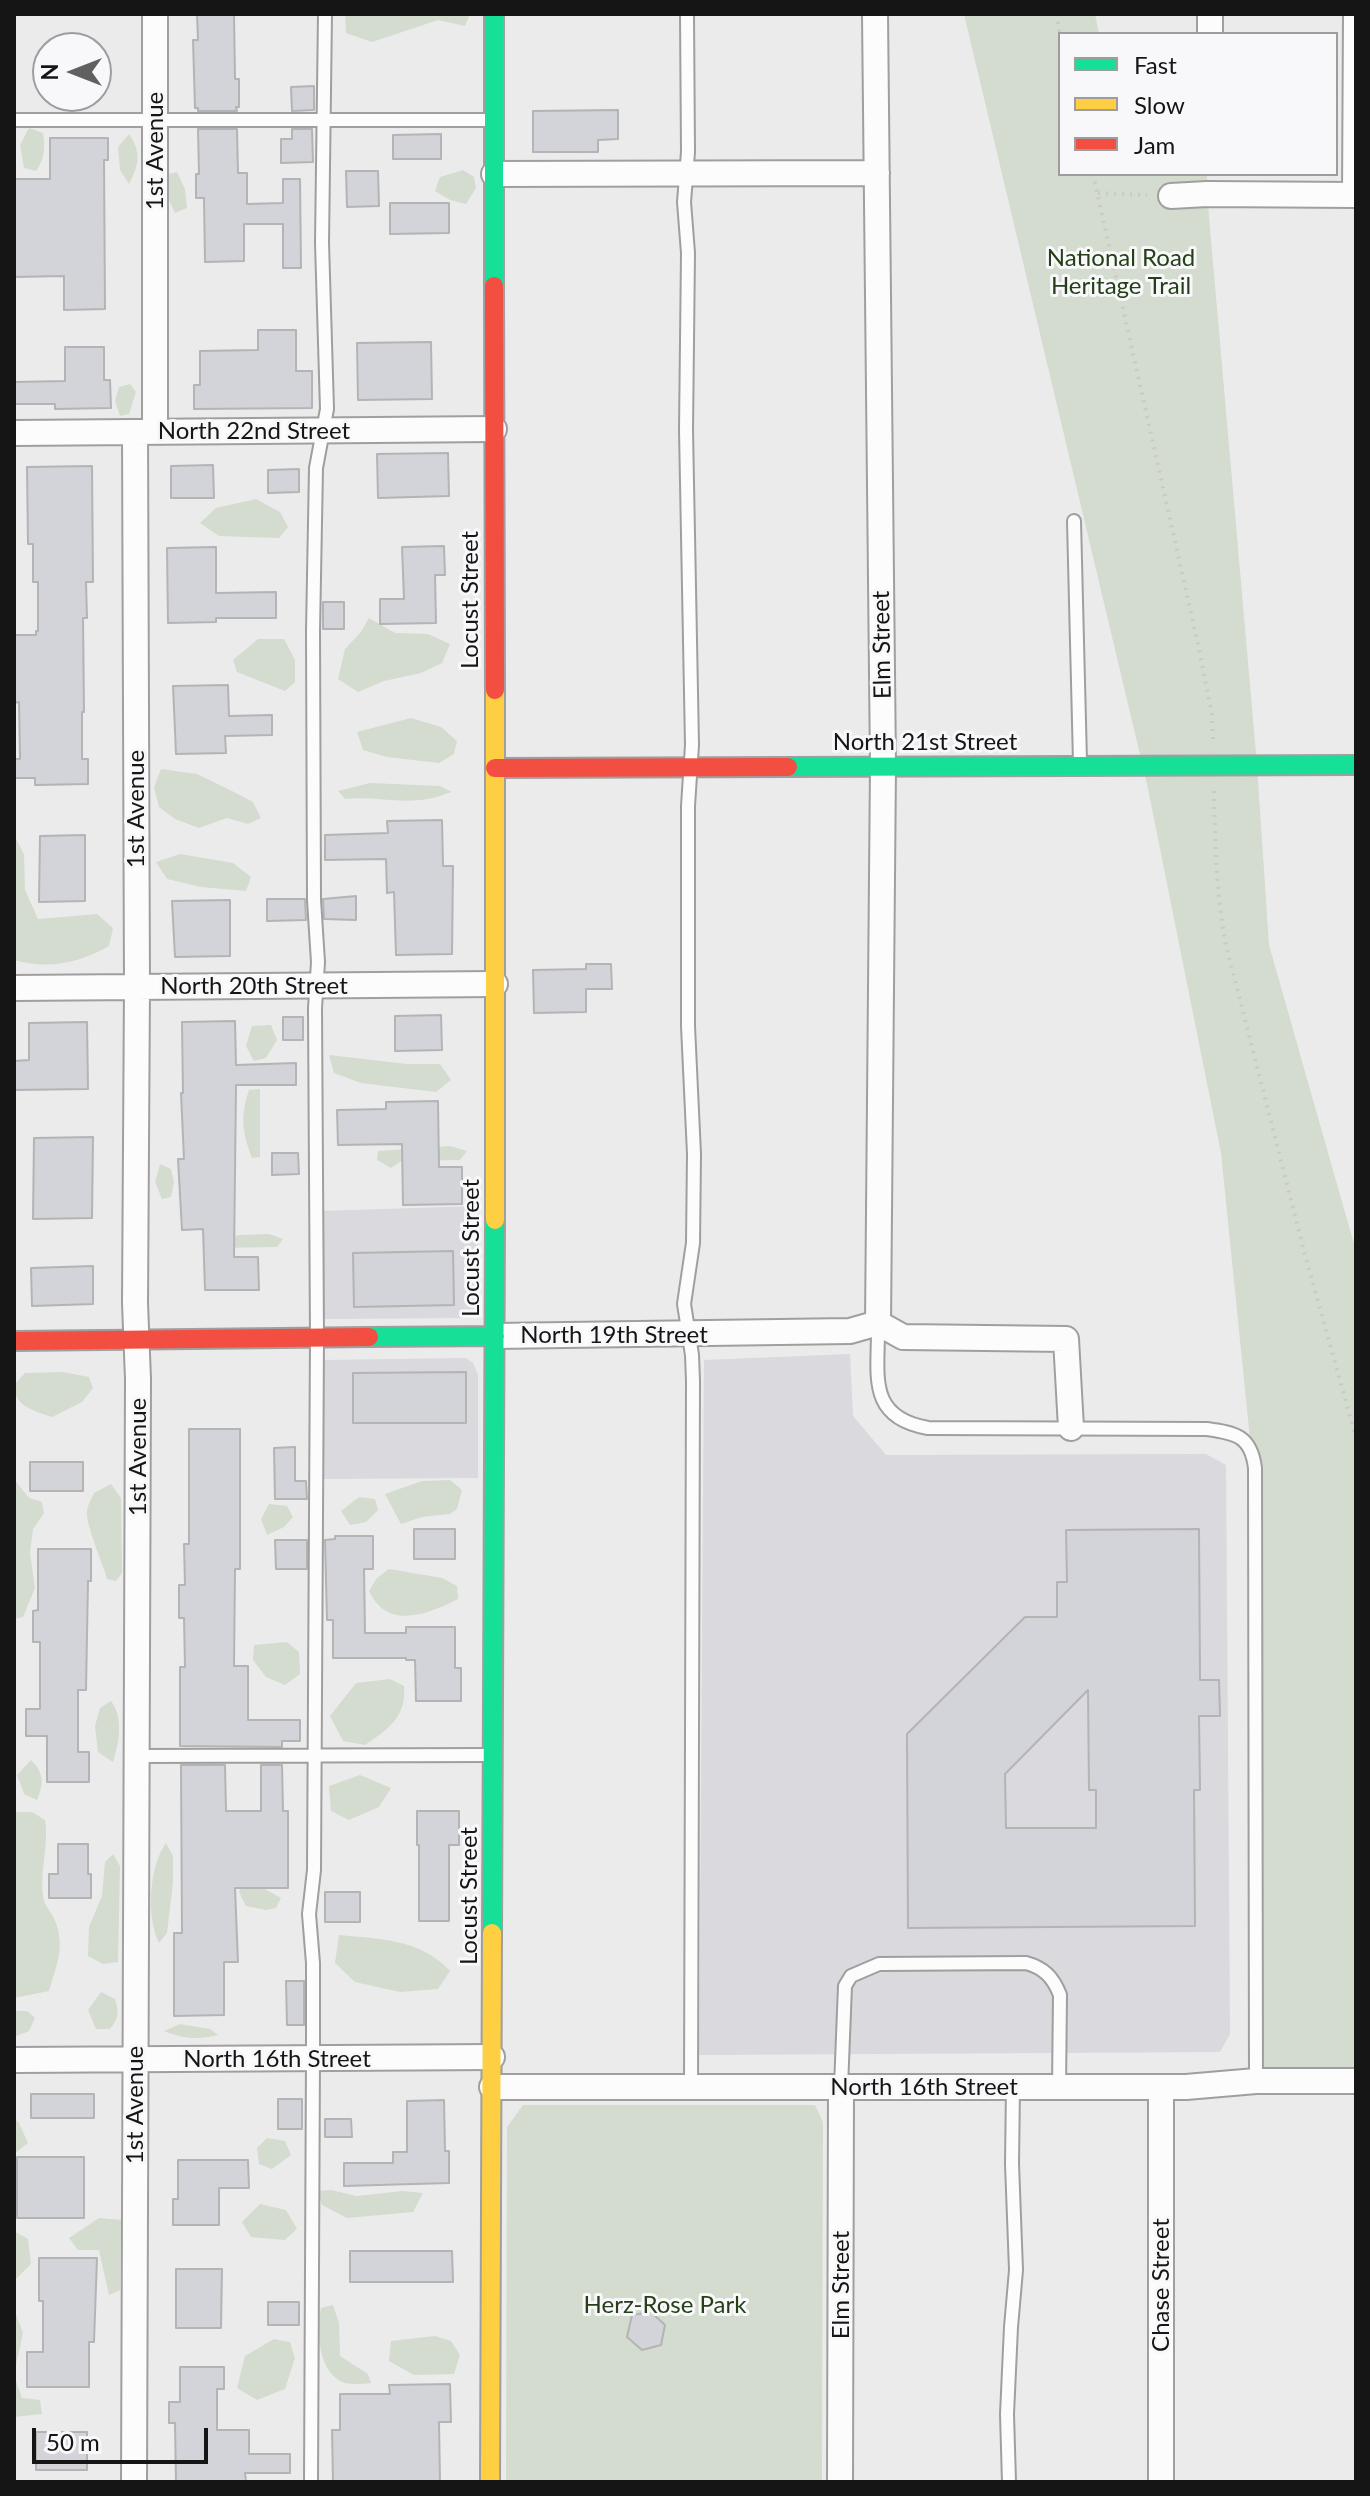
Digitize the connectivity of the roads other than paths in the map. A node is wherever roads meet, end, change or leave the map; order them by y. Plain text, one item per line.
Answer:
1 (155, 14) edge
2 (325, 14) edge
3 (494, 14) edge
4 (687, 14) edge
5 (875, 14) edge
6 (1350, 14) edge
7 (14, 120) edge
8 (155, 120) junction
9 (325, 120) junction
10 (494, 120) junction
11 (877, 173) junction
12 (494, 174) junction
13 (687, 174) junction
14 (1207, 184) edge
15 (1352, 195) edge
16 (1171, 196) road end
17 (494, 429) junction
18 (323, 431) junction
19 (145, 432) junction
20 (14, 433) edge
21 (1074, 521) dead end
22 (1356, 765) edge
23 (883, 766) junction
24 (1080, 766) junction
25 (495, 768) junction
26 (690, 768) junction
27 (495, 984) junction
28 (316, 986) junction
29 (137, 987) junction
30 (14, 988) edge
31 (878, 1323) junction
32 (688, 1335) junction
33 (495, 1336) junction
34 (317, 1338) junction
35 (136, 1339) junction
36 (14, 1341) edge
37 (1071, 1428) junction
38 (494, 1755) junction
39 (137, 1756) junction
40 (314, 1756) junction
41 (492, 2057) junction
42 (313, 2058) junction
43 (14, 2060) edge
44 (136, 2060) junction
45 (1256, 2081) junction
46 (1356, 2081) edge
47 (492, 2087) junction
48 (691, 2087) junction
49 (841, 2087) junction
50 (1013, 2087) junction
51 (1059, 2087) junction
52 (1161, 2087) junction
53 (134, 2482) edge
54 (311, 2482) edge
55 (490, 2482) edge
56 (840, 2482) edge
57 (1009, 2482) edge
58 (1161, 2482) edge

1 - 8 street, 1st Avenue
2 - 9 lane
3 - 10 street, Locust Street
4 - 13 lane
5 - 11 street, Elm Street
6 - 15 lane
7 - 8 lane
8 - 9 lane
8 - 19 street, 1st Avenue
9 - 10 lane
9 - 18 lane
10 - 12 street, Locust Street
11 - 13 street
11 - 23 street, Elm Street
12 - 13 street
12 - 17 street, Locust Street
13 - 26 lane
14 - 15 street
14 - 16 street
17 - 18 street, North 22nd Street
17 - 25 street, Locust Street
18 - 19 street, North 22nd Street
18 - 28 lane
19 - 20 street, North 22nd Street
19 - 29 street, 1st Avenue
21 - 24 lane
22 - 24 street, North 21st Street
23 - 24 street, North 21st Street
23 - 26 street, North 21st Street
23 - 31 street, Elm Street
25 - 26 street, North 21st Street
25 - 27 street, Locust Street
26 - 32 lane
27 - 28 street, North 20th Street
27 - 33 street, Locust Street
28 - 29 street, North 20th Street
28 - 34 lane
29 - 30 street, North 20th Street
29 - 35 street, 1st Avenue
31 - 32 street, North 19th Street
31 - 37 lane
31 - 37 street
32 - 33 street, North 19th Street
32 - 48 lane
33 - 34 street, North 19th Street
33 - 38 street, Locust Street
34 - 35 street, North 19th Street
34 - 40 lane
35 - 36 street, North 19th Street
35 - 39 street, 1st Avenue
37 - 45 lane
38 - 40 lane
38 - 41 street, Locust Street
39 - 40 lane
39 - 44 street, 1st Avenue
40 - 42 lane
41 - 42 street, North 16th Street
41 - 47 street, Locust Street
42 - 44 street, North 16th Street
42 - 54 lane
43 - 44 street, North 16th Street
44 - 53 street, 1st Avenue
45 - 46 street, North 16th Street
45 - 52 street, North 16th Street
47 - 48 street, North 16th Street
47 - 55 street, Locust Street
48 - 49 street, North 16th Street
49 - 50 street, North 16th Street
49 - 51 lane
49 - 56 street, Elm Street
50 - 51 street, North 16th Street
50 - 57 lane
51 - 52 street, North 16th Street
52 - 58 street, Chase Street

